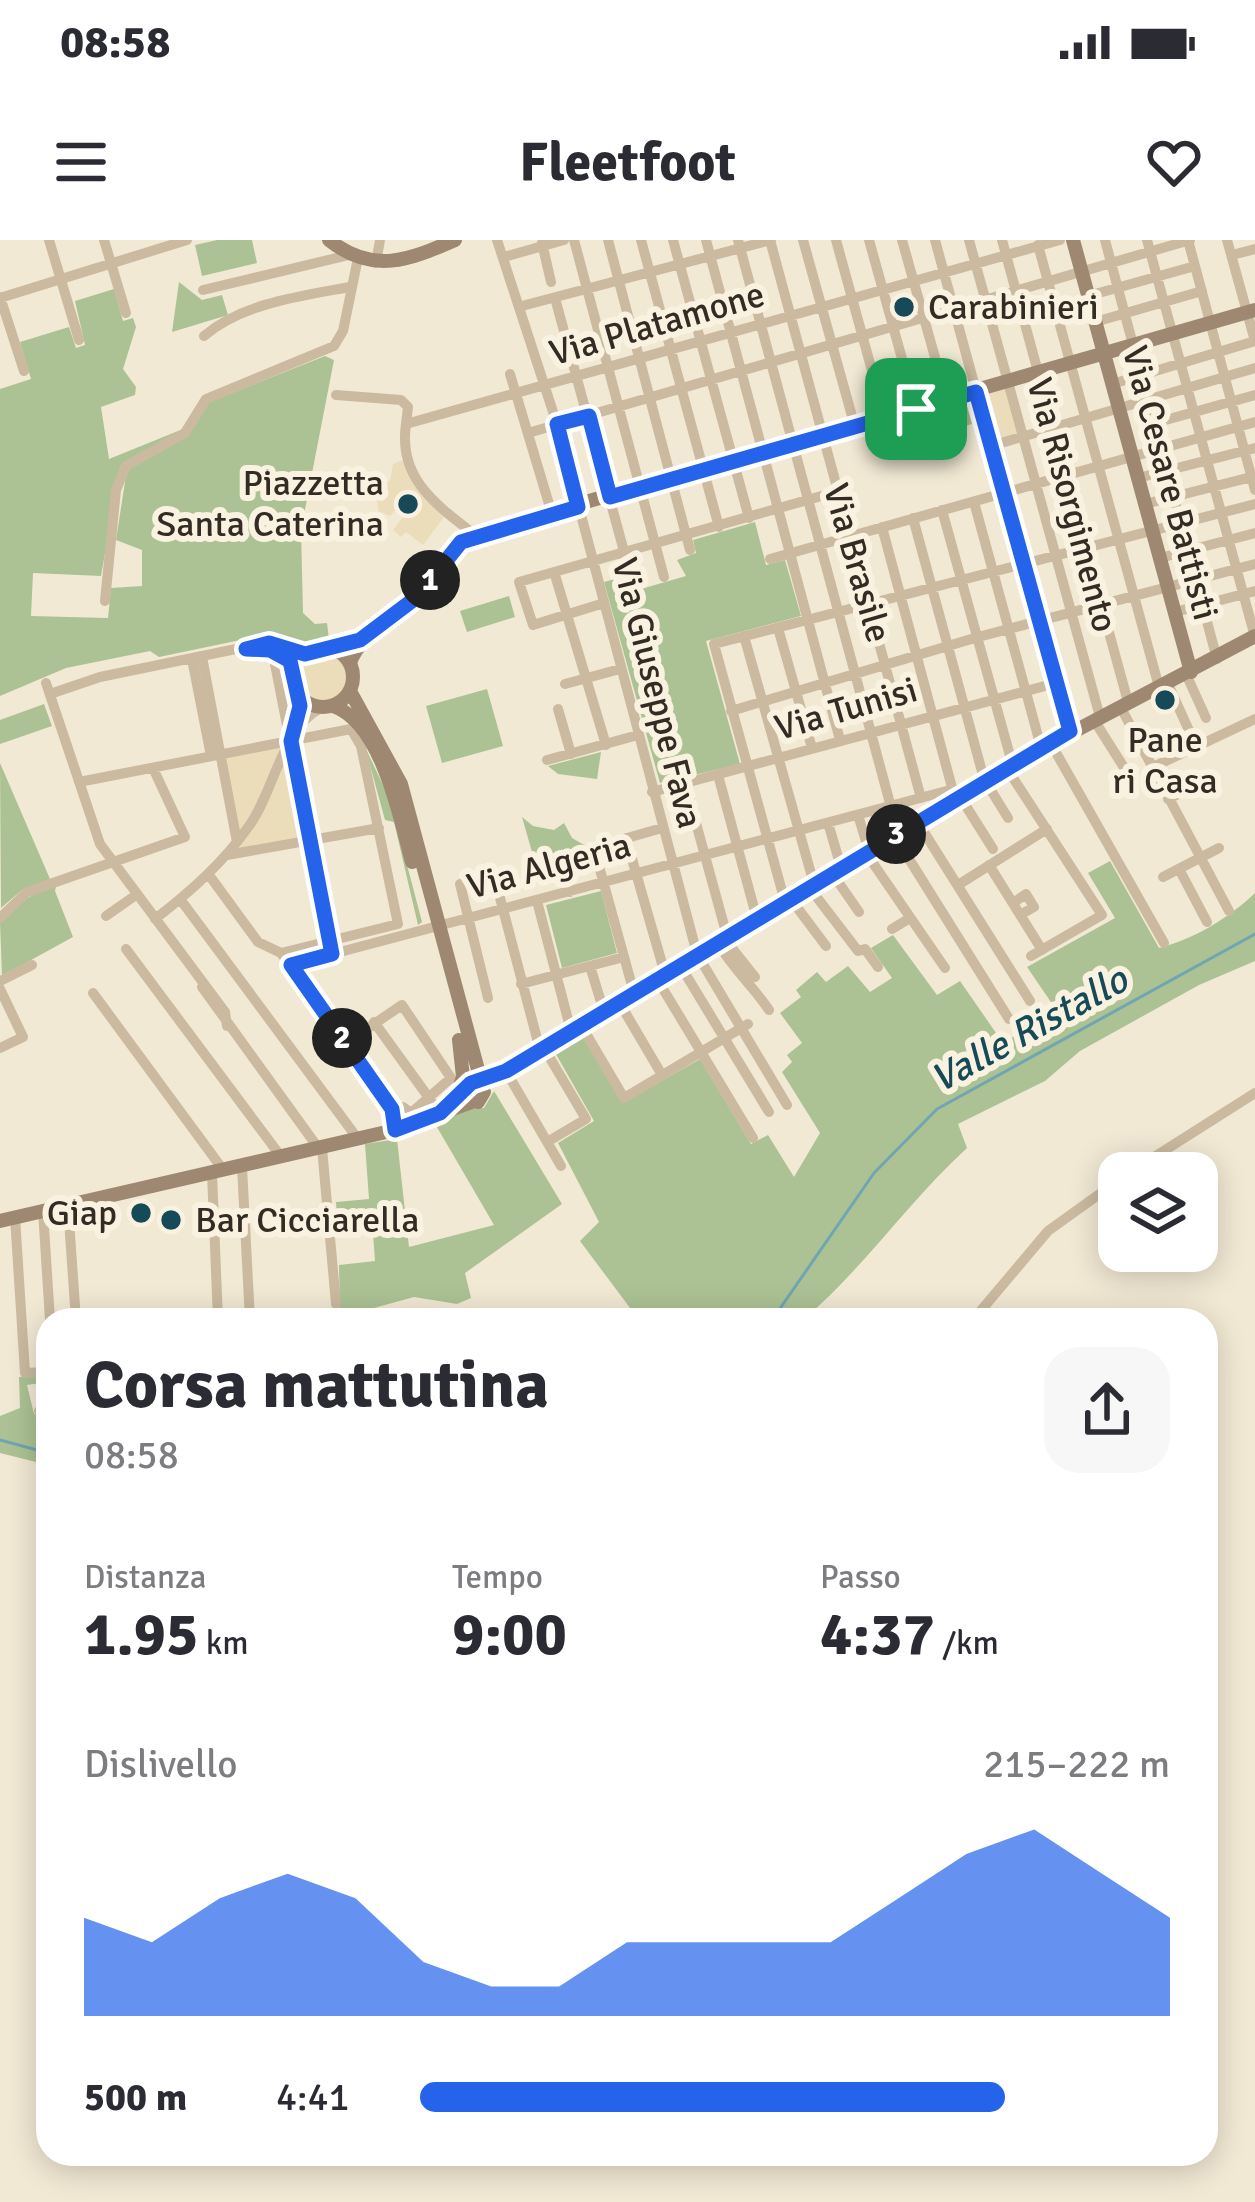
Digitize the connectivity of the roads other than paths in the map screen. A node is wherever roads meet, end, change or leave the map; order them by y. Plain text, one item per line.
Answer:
1 (49, 240) edge
2 (104, 240) edge
3 (187, 240) edge
4 (329, 240) edge
5 (380, 240) edge
6 (455, 240) edge
7 (497, 240) edge
8 (564, 240) edge
9 (574, 240) edge
10 (608, 240) edge
11 (641, 240) edge
12 (673, 240) edge
13 (706, 240) edge
14 (770, 240) edge
15 (802, 240) edge
16 (836, 240) edge
17 (869, 240) edge
18 (902, 240) edge
19 (934, 240) edge
20 (968, 240) edge
21 (1002, 240) edge
22 (1060, 240) edge
23 (1072, 240) edge
24 (1105, 240) edge
25 (1189, 240) edge
26 (1228, 240) edge
27 (542, 243) edge
28 (739, 243) edge
29 (1038, 243) edge
30 (1148, 246) edge
31 (1255, 249) edge
32 (710, 255) junction
33 (1006, 255) junction
34 (1232, 255) junction
35 (354, 256) junction
36 (504, 257) junction
37 (316, 261) junction
38 (1110, 262) junction
39 (376, 263) junction
40 (679, 263) junction
41 (975, 264) junction
42 (112, 266) junction
43 (1195, 266) junction
44 (650, 271) junction
45 (1081, 271) junction
46 (944, 273) junction
47 (1255, 276) edge
48 (1156, 277) junction
49 (61, 280) junction
50 (619, 280) junction
51 (1047, 280) junction
52 (1240, 280) junction
53 (913, 281) junction
54 (551, 282) dead end
55 (350, 287) junction
56 (587, 288) junction
57 (1118, 288) junction
58 (883, 289) junction
59 (202, 290) dead end
60 (1015, 290) junction
61 (1202, 291) junction
62 (1088, 296) junction
63 (0, 298) edge
64 (555, 298) junction
65 (852, 298) junction
66 (985, 299) junction
67 (1164, 303) junction
68 (522, 306) junction
69 (820, 307) junction
70 (954, 309) junction
71 (1251, 311) edge
72 (126, 313) dead end
73 (1125, 315) junction
74 (791, 316) junction
75 (924, 318) junction
76 (1095, 322) junction
77 (1211, 323) junction
78 (760, 325) junction
79 (892, 326) junction
80 (730, 333) junction
81 (1172, 334) junction
82 (863, 335) junction
83 (204, 336) dead end
84 (79, 340) dead end
85 (1255, 341) edge
86 (700, 342) junction
87 (831, 344) junction
88 (1134, 346) junction
89 (669, 350) junction
90 (1218, 352) junction
91 (801, 353) junction
92 (1104, 355) junction
93 (639, 359) junction
94 (770, 363) junction
95 (1071, 364) junction
96 (1180, 364) junction
97 (608, 368) junction
98 (1255, 368) edge
99 (23, 371) dead end
100 (740, 371) junction
101 (510, 374) dead end
102 (1038, 374) junction
103 (1142, 375) junction
104 (578, 377) junction
105 (1225, 377) junction
106 (710, 379) junction
107 (1008, 383) junction
108 (1112, 384) junction
109 (547, 387) junction
110 (1186, 388) junction
111 (679, 389) junction
112 (976, 392) junction
113 (335, 395) dead end
114 (516, 395) junction
115 (1255, 395) edge
116 (650, 397) junction
117 (947, 400) junction
118 (1148, 400) junction
119 (1232, 402) junction
120 (619, 406) junction
121 (916, 409) junction
122 (1119, 409) junction
123 (1193, 412) junction
124 (589, 416) junction
125 (885, 418) junction
126 (1085, 420) junction
127 (1255, 422) edge
128 (1155, 423) junction
129 (406, 424) junction
130 (557, 424) junction
131 (855, 427) junction
132 (1238, 427) junction
133 (1053, 429) junction
134 (528, 433) junction
135 (824, 436) junction
136 (1022, 437) junction
137 (1201, 438) junction
138 (793, 444) junction
139 (991, 446) junction
140 (1162, 448) junction
141 (1250, 449) edge
142 (761, 453) junction
143 (1132, 457) junction
144 (1207, 460) junction
145 (734, 463) junction
146 (1098, 466) junction
147 (1167, 471) junction
148 (701, 472) junction
149 (1066, 476) junction
150 (1138, 478) junction
151 (671, 481) junction
152 (1254, 481) edge
153 (1035, 484) junction
154 (1214, 486) junction
155 (640, 490) junction
156 (839, 491) junction
157 (1004, 493) junction
158 (1174, 496) junction
159 (610, 497) junction
160 (808, 500) junction
161 (974, 502) junction
162 (1145, 504) junction
163 (1255, 504) edge
164 (578, 507) junction
165 (778, 509) junction
166 (942, 510) junction
167 (1221, 513) junction
168 (552, 514) junction
169 (749, 518) junction
170 (913, 518) junction
171 (1181, 523) junction
172 (719, 527) junction
173 (882, 527) junction
174 (1152, 531) junction
175 (1255, 533) edge
176 (474, 534) junction
177 (851, 536) junction
178 (1118, 539) junction
179 (1228, 540) junction
180 (688, 543) junction
181 (820, 544) junction
182 (656, 545) junction
183 (1086, 548) junction
184 (1188, 550) junction
185 (789, 553) junction
186 (626, 555) junction
187 (1054, 556) junction
188 (1160, 558) junction
189 (770, 559) dead end
190 (593, 563) junction
191 (1024, 564) junction
192 (1255, 564) edge
193 (1236, 568) junction
194 (994, 573) junction
195 (555, 575) junction
196 (664, 577) dead end
197 (1196, 579) junction
198 (962, 580) junction
199 (1168, 587) junction
200 (932, 588) junction
201 (1249, 593) edge
202 (901, 596) junction
203 (1134, 596) junction
204 (105, 601) dead end
205 (604, 603) junction
206 (871, 604) junction
207 (1101, 605) junction
208 (1203, 605) junction
209 (841, 612) junction
210 (1174, 612) junction
211 (1070, 613) junction
212 (567, 614) junction
213 (808, 621) junction
214 (1039, 621) junction
215 (778, 628) junction
216 (1008, 629) junction
217 (372, 634) junction
218 (744, 636) junction
219 (1255, 636) edge
220 (978, 637) junction
221 (947, 646) junction
222 (246, 649) junction
223 (332, 649) junction
224 (305, 654) junction
225 (917, 656) junction
226 (197, 658) junction
227 (1217, 659) junction
228 (350, 663) junction
229 (274, 664) dead end
230 (887, 666) junction
231 (295, 668) junction
232 (620, 669) junction
233 (1189, 673) junction
234 (857, 676) junction
235 (586, 678) junction
236 (1056, 683) junction
237 (565, 684) dead end
238 (825, 684) junction
239 (1163, 685) junction
240 (350, 692) junction
241 (1025, 692) junction
242 (796, 694) junction
243 (299, 695) junction
244 (994, 699) junction
245 (763, 702) junction
246 (1124, 704) junction
247 (327, 707) junction
248 (964, 707) junction
249 (558, 709) dead end
250 (731, 711) junction
251 (933, 715) junction
252 (1097, 718) junction
253 (1206, 718) dead end
254 (1255, 719) edge
255 (902, 724) junction
256 (1070, 731) junction
257 (871, 732) junction
258 (638, 735) junction
259 (291, 739) junction
260 (840, 740) junction
261 (1046, 744) junction
262 (606, 745) junction
263 (1196, 746) junction
264 (812, 748) junction
265 (571, 754) junction
266 (216, 755) junction
267 (778, 759) junction
268 (547, 760) dead end
269 (1009, 765) junction
270 (1123, 766) dead end
271 (748, 767) junction
272 (1153, 767) junction
273 (153, 768) junction
274 (718, 775) junction
275 (983, 779) junction
276 (79, 782) junction
277 (686, 783) junction
278 (1189, 789) dead end
279 (652, 791) junction
280 (955, 794) junction
281 (921, 798) junction
282 (1168, 799) junction
283 (892, 807) junction
284 (858, 815) junction
285 (1008, 818) dead end
286 (917, 821) junction
287 (827, 823) junction
288 (379, 828) junction
289 (662, 828) junction
290 (1047, 829) junction
291 (800, 832) junction
292 (896, 834) junction
293 (626, 838) junction
294 (309, 840) junction
295 (767, 840) junction
296 (237, 842) junction
297 (594, 848) junction
298 (737, 848) junction
299 (1219, 848) dead end
300 (993, 849) dead end
301 (867, 852) junction
302 (227, 855) junction
303 (706, 856) junction
304 (1200, 858) junction
305 (111, 862) junction
306 (670, 865) junction
307 (989, 865) junction
308 (1179, 869) junction
309 (837, 870) junction
310 (209, 874) junction
311 (637, 874) junction
312 (1163, 877) dead end
313 (604, 884) junction
314 (812, 885) junction
315 (958, 885) junction
316 (570, 892) junction
317 (136, 895) junction
318 (180, 899) junction
319 (788, 900) junction
320 (537, 901) junction
321 (934, 903) junction
322 (504, 911) junction
323 (1229, 911) dead end
324 (859, 912) dead end
325 (916, 914) junction
326 (1, 916) edge
327 (106, 916) dead end
328 (469, 918) junction
329 (155, 919) junction
330 (757, 919) junction
331 (1207, 922) dead end
332 (433, 928) junction
333 (892, 929) dead end
334 (723, 939) junction
335 (1164, 943) dead end
336 (826, 946) dead end
337 (330, 948) junction
338 (126, 949) dead end
339 (280, 952) junction
340 (697, 954) junction
341 (624, 957) junction
342 (32, 965) dead end
343 (291, 965) junction
344 (680, 965) junction
345 (590, 966) junction
346 (878, 967) dead end
347 (945, 968) dead end
348 (556, 975) junction
349 (661, 976) junction
350 (754, 977) dead end
351 (521, 984) junction
352 (0, 985) edge
353 (93, 993) dead end
354 (634, 993) junction
355 (488, 998) dead end
356 (1030, 1001) dead end
357 (620, 1002) junction
358 (769, 1010) dead end
359 (604, 1012) junction
360 (1009, 1018) dead end
361 (374, 1022) junction
362 (744, 1026) junction
363 (576, 1028) junction
364 (725, 1038) junction
365 (346, 1043) junction
366 (0, 1048) edge
367 (542, 1049) junction
368 (462, 1052) junction
369 (702, 1052) junction
370 (662, 1075) junction
371 (478, 1085) junction
372 (1255, 1093) edge
373 (787, 1105) dead end
374 (435, 1106) junction
375 (398, 1108) junction
376 (770, 1112) dead end
377 (402, 1128) junction
378 (753, 1138) dead end
379 (358, 1139) junction
380 (547, 1142) junction
381 (321, 1149) junction
382 (1162, 1152) edge
383 (281, 1157) junction
384 (561, 1166) dead end
385 (242, 1167) junction
386 (218, 1172) junction
387 (1098, 1195) edge
388 (68, 1206) junction
389 (43, 1211) junction
390 (8, 1219) edge
391 (336, 1304) dead end
392 (49, 1308) edge
393 (75, 1308) edge
394 (218, 1308) edge
395 (249, 1308) edge
396 (983, 1308) edge
397 (36, 1373) edge

1 - 49 street
2 - 42 street
3 - 42 street
4 - 35 street
4 - 37 street
5 - 39 street
6 - 39 street
7 - 36 street, Via Giuseppe Fava
8 - 27 street
9 - 56 street
10 - 50 street
11 - 44 street
12 - 40 street
13 - 32 street
14 - 28 street
14 - 74 street
15 - 69 street
16 - 65 street
17 - 58 street
18 - 53 street
19 - 46 street
20 - 41 street, Via Risorgimento
21 - 33 street
22 - 29 street, Via Platamone
23 - 45 street, Via Cesare Battisti
24 - 38 street
25 - 30 street
25 - 43 street
26 - 34 street
27 - 36 street
27 - 54 street
28 - 32 street
28 - 78 street, Via Brasile
29 - 33 street, Via Platamone
29 - 51 street
30 - 38 street
30 - 48 street
31 - 34 street
32 - 40 street
32 - 80 street
33 - 41 street, Via Platamone
33 - 60 street
34 - 52 street
35 - 37 street
35 - 39 street
35 - 55 street
36 - 68 street, Via Giuseppe Fava
37 - 59 street
38 - 45 street
38 - 57 street
40 - 44 street
40 - 86 street
41 - 46 street, Via Platamone
41 - 66 street, Via Risorgimento
42 - 49 street
42 - 72 street
43 - 48 street
43 - 61 street
44 - 50 street
44 - 89 street
45 - 51 street
45 - 62 street, Via Cesare Battisti
46 - 53 street, Via Platamone
46 - 70 street
47 - 52 street
48 - 57 street
48 - 67 street
49 - 63 street
49 - 84 street
50 - 56 street
50 - 93 street
51 - 60 street
51 - 95 street
52 - 71 street
53 - 58 street, Via Platamone
53 - 75 street
55 - 83 street
55 - 204 street
56 - 64 street
56 - 97 street
57 - 62 street
57 - 73 street
58 - 65 street, Via Platamone
58 - 79 street
60 - 66 street
60 - 102 street
61 - 67 street
61 - 77 street
62 - 76 street, Via Cesare Battisti
63 - 99 street
64 - 68 street
64 - 104 street
65 - 69 street, Via Platamone
65 - 82 street
66 - 70 street
66 - 107 street, Via Risorgimento
67 - 73 street
67 - 81 street
68 - 109 street, Via Giuseppe Fava
69 - 74 street, Via Platamone
69 - 87 street
70 - 75 street
70 - 112 street
71 - 77 street
71 - 85 street
73 - 76 street
73 - 88 street
74 - 78 street, Via Platamone
74 - 91 street
75 - 79 street
75 - 117 street
76 - 92 street, Via Cesare Battisti
77 - 81 street
77 - 90 street
78 - 80 street, Via Platamone
78 - 94 street, Via Brasile
79 - 82 street
79 - 121 street
80 - 86 street, Via Platamone
80 - 100 street
81 - 88 street
81 - 96 street
82 - 87 street
82 - 125 street
85 - 90 street
86 - 89 street, Via Platamone
86 - 106 street
87 - 91 street
87 - 131 street
88 - 92 street
88 - 103 street
89 - 93 street, Via Platamone
89 - 111 street
90 - 96 street
90 - 105 street
91 - 94 street
91 - 135 street
92 - 95 street
92 - 108 street, Via Cesare Battisti
93 - 97 street, Via Platamone
93 - 116 street
94 - 100 street
94 - 138 street, Via Brasile
95 - 102 street
95 - 126 street
96 - 103 street
96 - 110 street
97 - 104 street, Via Platamone
97 - 120 street
98 - 105 street
100 - 106 street
100 - 142 street
101 - 114 street
102 - 107 street
102 - 133 street
103 - 108 street
103 - 118 street
104 - 109 street, Via Platamone
104 - 124 street
105 - 110 street
105 - 119 street
106 - 111 street
106 - 145 street
107 - 112 street
107 - 136 street, Via Risorgimento
108 - 122 street, Via Cesare Battisti
109 - 114 street, Via Platamone
109 - 130 street, Via Giuseppe Fava
110 - 118 street
110 - 123 street
111 - 116 street
111 - 148 street
112 - 117 street
112 - 139 street
113 - 129 street
114 - 129 street, Via Platamone
114 - 134 street
115 - 119 street
116 - 120 street
116 - 151 street
117 - 121 street
118 - 122 street
118 - 128 street
119 - 123 street
119 - 132 street
120 - 124 street
120 - 155 street
121 - 125 street
122 - 126 street
122 - 143 street, Via Cesare Battisti
123 - 128 street
123 - 137 street
124 - 130 street
124 - 159 street
125 - 131 street
126 - 133 street
126 - 146 street
127 - 132 street
128 - 140 street
129 - 176 street
130 - 134 street
130 - 164 street, Via Giuseppe Fava
131 - 135 street
132 - 137 street
132 - 141 street
133 - 136 street
133 - 149 street
134 - 168 street
135 - 138 street
135 - 156 street
136 - 139 street
136 - 153 street, Via Risorgimento
137 - 140 street
137 - 144 street
138 - 142 street
138 - 160 street, Via Brasile
139 - 157 street
140 - 143 street
140 - 147 street
141 - 144 street
141 - 152 street
142 - 145 street
142 - 165 street
143 - 146 street
143 - 150 street, Via Cesare Battisti
144 - 147 street
144 - 154 street
145 - 148 street
145 - 169 street
146 - 149 street
146 - 178 street
147 - 150 street
147 - 158 street
148 - 151 street
148 - 172 street
149 - 153 street
149 - 183 street
150 - 162 street, Via Cesare Battisti
151 - 155 street
151 - 180 street
152 - 154 street
153 - 157 street
153 - 187 street, Via Risorgimento
154 - 158 street
154 - 167 street
155 - 159 street
155 - 182 street
156 - 160 street
156 - 177 street
157 - 161 street
157 - 191 street
158 - 162 street
158 - 171 street
159 - 164 street
159 - 186 street
160 - 165 street
160 - 181 street, Via Brasile
161 - 166 street
161 - 194 street
162 - 174 street, Via Cesare Battisti
163 - 167 street
164 - 168 street
164 - 190 street, Via Giuseppe Fava
165 - 169 street
165 - 185 street
166 - 170 street
166 - 198 street
167 - 171 street
167 - 179 street
168 - 176 street
169 - 172 street
170 - 173 street
170 - 200 street
171 - 174 street
171 - 184 street
172 - 180 street
173 - 177 street
173 - 202 street
174 - 178 street
174 - 188 street, Via Cesare Battisti
175 - 179 street
176 - 217 street
177 - 181 street
177 - 206 street
178 - 183 street
178 - 203 street
179 - 184 street
179 - 193 street
180 - 182 street
181 - 185 street
181 - 209 street, Via Brasile
182 - 186 street
182 - 196 street
183 - 187 street
183 - 207 street
184 - 188 street
184 - 197 street
185 - 189 street
185 - 213 street
186 - 190 street
187 - 191 street
187 - 211 street, Via Risorgimento
188 - 199 street, Via Cesare Battisti
190 - 195 street
190 - 205 street, Via Giuseppe Fava
191 - 194 street
191 - 214 street
192 - 193 street
193 - 197 street
193 - 201 street
194 - 198 street
194 - 216 street
195 - 212 street
195 - 212 street
197 - 199 street
197 - 208 street
198 - 200 street
198 - 220 street
199 - 203 street
199 - 210 street, Via Cesare Battisti
200 - 202 street
200 - 221 street
201 - 208 street
201 - 219 street
202 - 206 street
202 - 225 street
203 - 207 street
203 - 239 street
205 - 212 street
205 - 232 street, Via Giuseppe Fava
206 - 209 street
206 - 230 street
207 - 211 street
207 - 246 street
208 - 210 street
208 - 227 street
209 - 213 street
209 - 234 street, Via Brasile
210 - 233 street, Via Cesare Battisti
211 - 214 street
211 - 252 street, Via Risorgimento
212 - 235 street
213 - 215 street
213 - 238 street
214 - 216 street
214 - 236 street
215 - 218 street
215 - 242 street
216 - 220 street
216 - 241 street
217 - 223 street
217 - 228 street
218 - 245 street
218 - 250 street
219 - 227 street
220 - 221 street
220 - 244 street
221 - 225 street
221 - 248 street
222 - 224 street
222 - 226 street
222 - 231 street
223 - 224 street
223 - 228 street
224 - 231 street
225 - 230 street
225 - 251 street
226 - 266 street
226 - 276 street
227 - 233 street
228 - 240 street
229 - 259 street
230 - 234 street
230 - 255 street
231 - 243 street
232 - 235 street
232 - 258 street, Via Giuseppe Fava
233 - 239 street
233 - 253 street
234 - 238 street
234 - 257 street, Via Brasile
235 - 237 street
235 - 262 street
236 - 241 street, Via Tunisi
236 - 256 street
238 - 242 street
238 - 260 street
239 - 246 street
239 - 263 street
240 - 247 street
240 - 332 street
241 - 244 street, Via Tunisi
241 - 261 street
242 - 245 street
242 - 264 street
243 - 247 street
243 - 259 street
244 - 248 street, Via Tunisi
244 - 269 street
245 - 250 street
245 - 267 street
246 - 252 street
246 - 272 street
247 - 259 street
247 - 332 street
248 - 251 street, Via Tunisi
248 - 275 street
249 - 265 street
250 - 271 street
251 - 255 street, Via Tunisi
251 - 280 street
252 - 256 street
252 - 270 street, Via Risorgimento
254 - 263 street
255 - 257 street, Via Tunisi
255 - 281 street
256 - 261 street
257 - 260 street, Via Tunisi
257 - 283 street, Via Brasile
258 - 262 street
258 - 279 street, Via Giuseppe Fava
259 - 266 street
259 - 288 street
259 - 294 street
259 - 296 street
260 - 264 street, Via Tunisi
261 - 269 street
261 - 335 street
262 - 265 street
263 - 272 street
264 - 267 street, Via Tunisi
265 - 268 street
266 - 273 street
266 - 296 street
267 - 271 street, Via Tunisi
267 - 291 street
269 - 275 street
269 - 290 street
271 - 274 street, Via Tunisi
271 - 295 street
272 - 282 street
273 - 276 street
273 - 305 street
274 - 277 street, Via Tunisi
274 - 298 street
275 - 280 street
275 - 285 street
276 - 305 street
277 - 279 street, Via Tunisi
277 - 303 street
278 - 282 street
279 - 289 street, Via Giuseppe Fava
280 - 281 street, Via Algeria
280 - 286 street
280 - 300 street
281 - 283 street, Via Algeria
282 - 304 street
283 - 284 street, Via Algeria
283 - 292 street, Via Brasile
284 - 287 street, Via Algeria
284 - 301 street
286 - 292 street
286 - 315 street
287 - 291 street, Via Algeria
287 - 309 street
288 - 294 street
288 - 337 street
289 - 293 street
289 - 306 street, Via Giuseppe Fava
290 - 307 street
290 - 307 street
291 - 295 street, Via Algeria
291 - 314 street
292 - 301 street
292 - 321 street, Via Brasile
293 - 297 street
293 - 311 street
294 - 302 street
294 - 337 street
295 - 298 street, Via Algeria
295 - 319 street
296 - 302 street
297 - 313 street
297 - 316 street
298 - 303 street, Via Algeria
298 - 330 street
299 - 304 street
301 - 309 street
301 - 325 street
302 - 310 street
303 - 306 street, Via Algeria
303 - 334 street
304 - 308 street
304 - 323 street
305 - 317 street
305 - 326 street
306 - 311 street, Via Algeria
306 - 340 street, Via Giuseppe Fava
307 - 315 street
308 - 312 street
308 - 331 street
309 - 314 street
309 - 324 street
310 - 318 street
310 - 339 street
311 - 313 street, Via Algeria
311 - 349 street
313 - 316 street, Via Algeria
313 - 341 street
314 - 319 street
314 - 346 street
315 - 356 street
316 - 320 street, Via Algeria
317 - 327 street
317 - 329 street
318 - 329 street
318 - 379 street
319 - 330 street
319 - 336 street
320 - 322 street, Via Algeria
320 - 348 street
321 - 325 street
321 - 360 street, Via Brasile
322 - 328 street, Via Algeria
322 - 328 street
322 - 351 street
325 - 333 street
325 - 347 street
328 - 332 street, Via Algeria
328 - 355 street
329 - 381 street
330 - 334 street
332 - 337 street, Via Algeria
332 - 368 street
332 - 371 street
334 - 340 street
334 - 350 street
334 - 358 street
337 - 339 street
337 - 343 street
338 - 383 street
339 - 343 street
340 - 344 street
340 - 362 street, Via Giuseppe Fava
341 - 345 street
341 - 354 street
342 - 352 street
343 - 365 street
344 - 349 street
344 - 364 street
345 - 348 street
345 - 359 street
348 - 351 street
348 - 363 street
349 - 354 street
349 - 369 street
351 - 367 street
352 - 366 street
353 - 386 street
354 - 357 street
357 - 359 street
357 - 370 street
359 - 363 street
361 - 365 street
361 - 374 street
361 - 374 street
362 - 364 street
362 - 373 street, Via Giuseppe Fava
363 - 367 street
363 - 370 street
364 - 369 street
364 - 376 street
365 - 375 street
367 - 371 street
367 - 380 street
368 - 371 street
368 - 371 street
369 - 370 street
369 - 378 street
371 - 374 street
371 - 380 street
372 - 382 street
374 - 375 street
374 - 377 street
375 - 377 street
377 - 379 street
379 - 381 street
380 - 384 street
381 - 383 street
381 - 391 street
383 - 385 street
385 - 386 street
385 - 395 street
386 - 388 street
386 - 394 street
387 - 396 street
388 - 389 street
388 - 393 street
389 - 390 street
389 - 392 street
390 - 397 street

